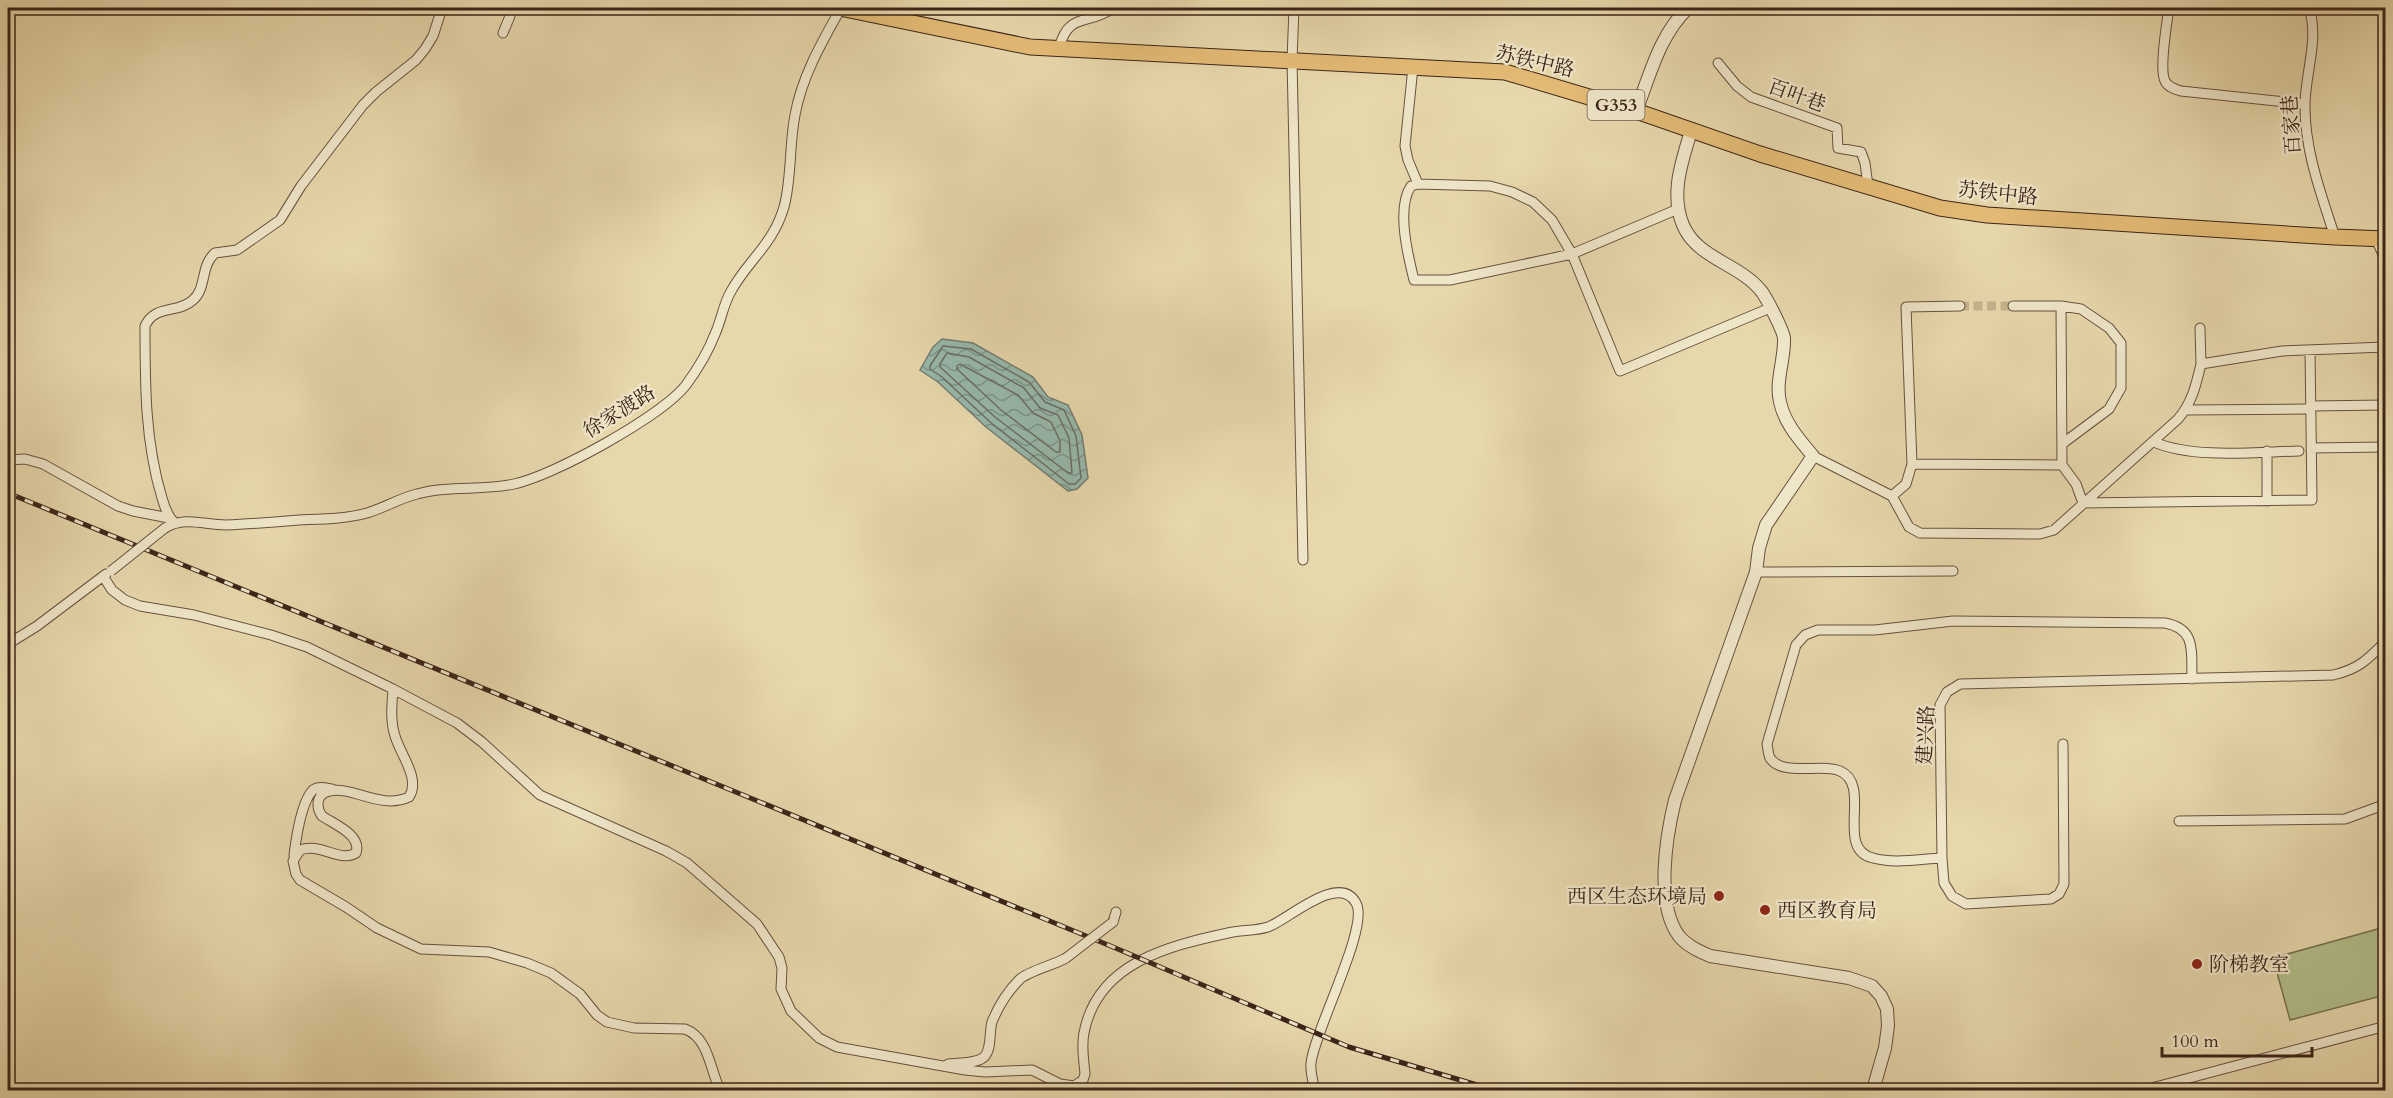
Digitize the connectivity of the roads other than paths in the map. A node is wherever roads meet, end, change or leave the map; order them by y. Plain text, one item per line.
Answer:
1 (441, 8) edge
2 (508, 8) edge
3 (840, 8) edge
4 (1113, 8) edge
5 (1294, 8) edge
6 (1688, 8) edge
7 (2169, 8) edge
8 (2309, 8) edge
9 (503, 33) dead end
10 (1059, 48) junction
11 (1292, 60) junction
12 (1718, 63) dead end
13 (1413, 67) junction
14 (2305, 104) junction
15 (1636, 111) junction
16 (1690, 130) junction
17 (1418, 184) junction
18 (1868, 186) junction
19 (1678, 209) junction
20 (2335, 237) junction
21 (2381, 239) edge
22 (1572, 254) junction
23 (2385, 261) edge
24 (1960, 306) tunnel mouth
25 (2013, 306) tunnel mouth
26 (2061, 306) junction
27 (1770, 308) junction
28 (2200, 328) dead end
29 (2385, 347) edge
30 (2310, 350) junction
31 (2201, 364) junction
32 (2385, 405) edge
33 (2307, 407) junction
34 (2186, 410) junction
35 (2154, 441) junction
36 (2062, 444) junction
37 (2385, 447) edge
38 (2311, 448) junction
39 (2299, 450) dead end
40 (2267, 451) junction
41 (1813, 456) junction
42 (8, 460) edge
43 (1912, 464) junction
44 (2062, 465) junction
45 (1892, 496) junction
46 (2267, 501) junction
47 (2083, 503) junction
48 (171, 520) junction
49 (1304, 560) dead end
50 (1953, 571) dead end
51 (1756, 572) junction
52 (107, 574) junction
53 (8, 644) edge
54 (2384, 645) edge
55 (2192, 679) junction
56 (393, 689) junction
57 (2063, 744) dead end
58 (337, 790) junction
59 (2385, 804) edge
60 (2179, 821) dead end
61 (1942, 858) junction
62 (293, 861) junction
63 (1116, 912) dead end
64 (2385, 1026) edge
65 (936, 1065) junction
66 (720, 1090) edge
67 (1315, 1090) edge
68 (1874, 1090) edge
69 (2144, 1090) edge

1 - 48 street
2 - 9 street
3 - 10 highway, 苏铁中路 / G353
3 - 48 street, 徐家渡路
4 - 10 street
5 - 11 street
6 - 15 street
7 - 14 street
8 - 14 street, 百家巷
10 - 11 highway, 苏铁中路 / G353
11 - 13 highway, 苏铁中路 / G353
11 - 49 street
12 - 18 street, 百叶巷
13 - 15 highway, 苏铁中路 / G353
13 - 17 street
14 - 20 street, 百家巷
15 - 16 highway, 苏铁中路 / G353
16 - 18 highway, 苏铁中路 / G353
16 - 19 street
17 - 22 street
17 - 22 street
18 - 20 highway, 苏铁中路 / G353
19 - 22 street
19 - 27 street
20 - 21 highway, 苏铁中路 / G353
21 - 23 street
22 - 27 street
24 - 43 street
25 - 26 street
26 - 36 street
26 - 36 street
27 - 41 street
28 - 31 street
29 - 30 street
30 - 31 street
30 - 33 street
31 - 34 street
32 - 33 street
33 - 34 street
33 - 38 street
34 - 35 street
35 - 40 street
35 - 47 street
36 - 44 street
37 - 38 street
38 - 46 street
39 - 40 street
40 - 46 street
41 - 45 street
41 - 51 street
42 - 48 street, 徐家渡路
43 - 44 street
43 - 45 street
44 - 47 street
45 - 47 street
46 - 47 street
48 - 52 street, bridge
50 - 51 street
51 - 68 street
52 - 53 street
52 - 56 street
54 - 55 street, 建兴路
55 - 61 street, 建兴路
55 - 61 street
56 - 58 street
56 - 65 street
57 - 61 street, 建兴路
58 - 62 street
58 - 62 street
59 - 60 street
62 - 66 street
63 - 65 street, bridge
64 - 69 street
65 - 67 street

